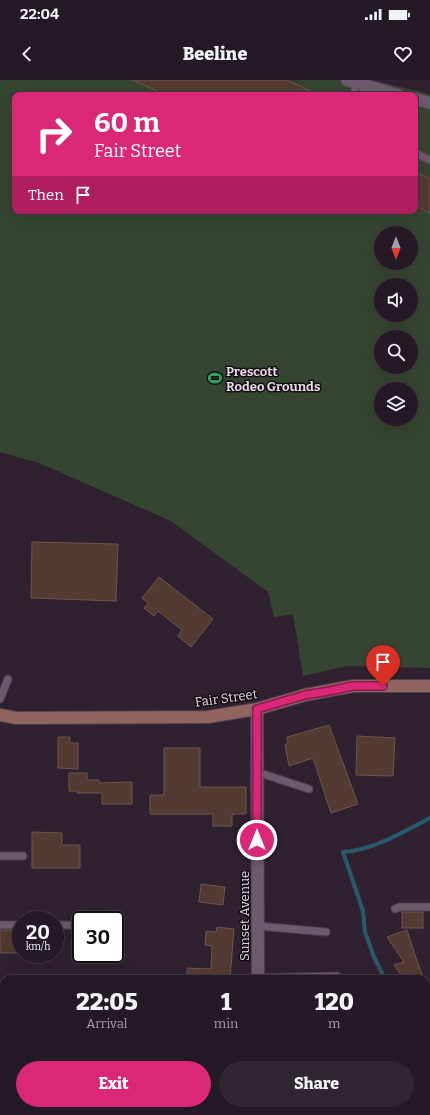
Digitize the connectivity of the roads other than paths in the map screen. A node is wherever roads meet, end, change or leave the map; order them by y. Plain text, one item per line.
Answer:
1 (352, 81) edge
2 (353, 92) edge
3 (388, 92) edge
4 (418, 100) edge
5 (430, 103) edge
6 (418, 154) edge
7 (430, 160) edge
8 (8, 679) dead end
9 (430, 686) edge
10 (0, 699) edge
11 (257, 709) junction
12 (0, 715) edge
13 (257, 772) junction
14 (309, 789) dead end
15 (0, 856) edge
16 (23, 856) dead end
17 (430, 907) edge
18 (395, 909) dead end
19 (0, 925) edge
20 (12, 925) edge
21 (258, 926) junction
22 (326, 932) dead end
23 (258, 975) edge

1 - 2 lane
1 - 3 street
4 - 5 street
6 - 7 lane
8 - 10 lane
9 - 11 street, Fair Street
11 - 12 street, Fair Street
11 - 13 street, Sunset Avenue
13 - 14 lane
13 - 21 street, Sunset Avenue
15 - 16 lane
17 - 18 lane
19 - 20 lane
21 - 22 lane
21 - 23 street, Sunset Avenue

